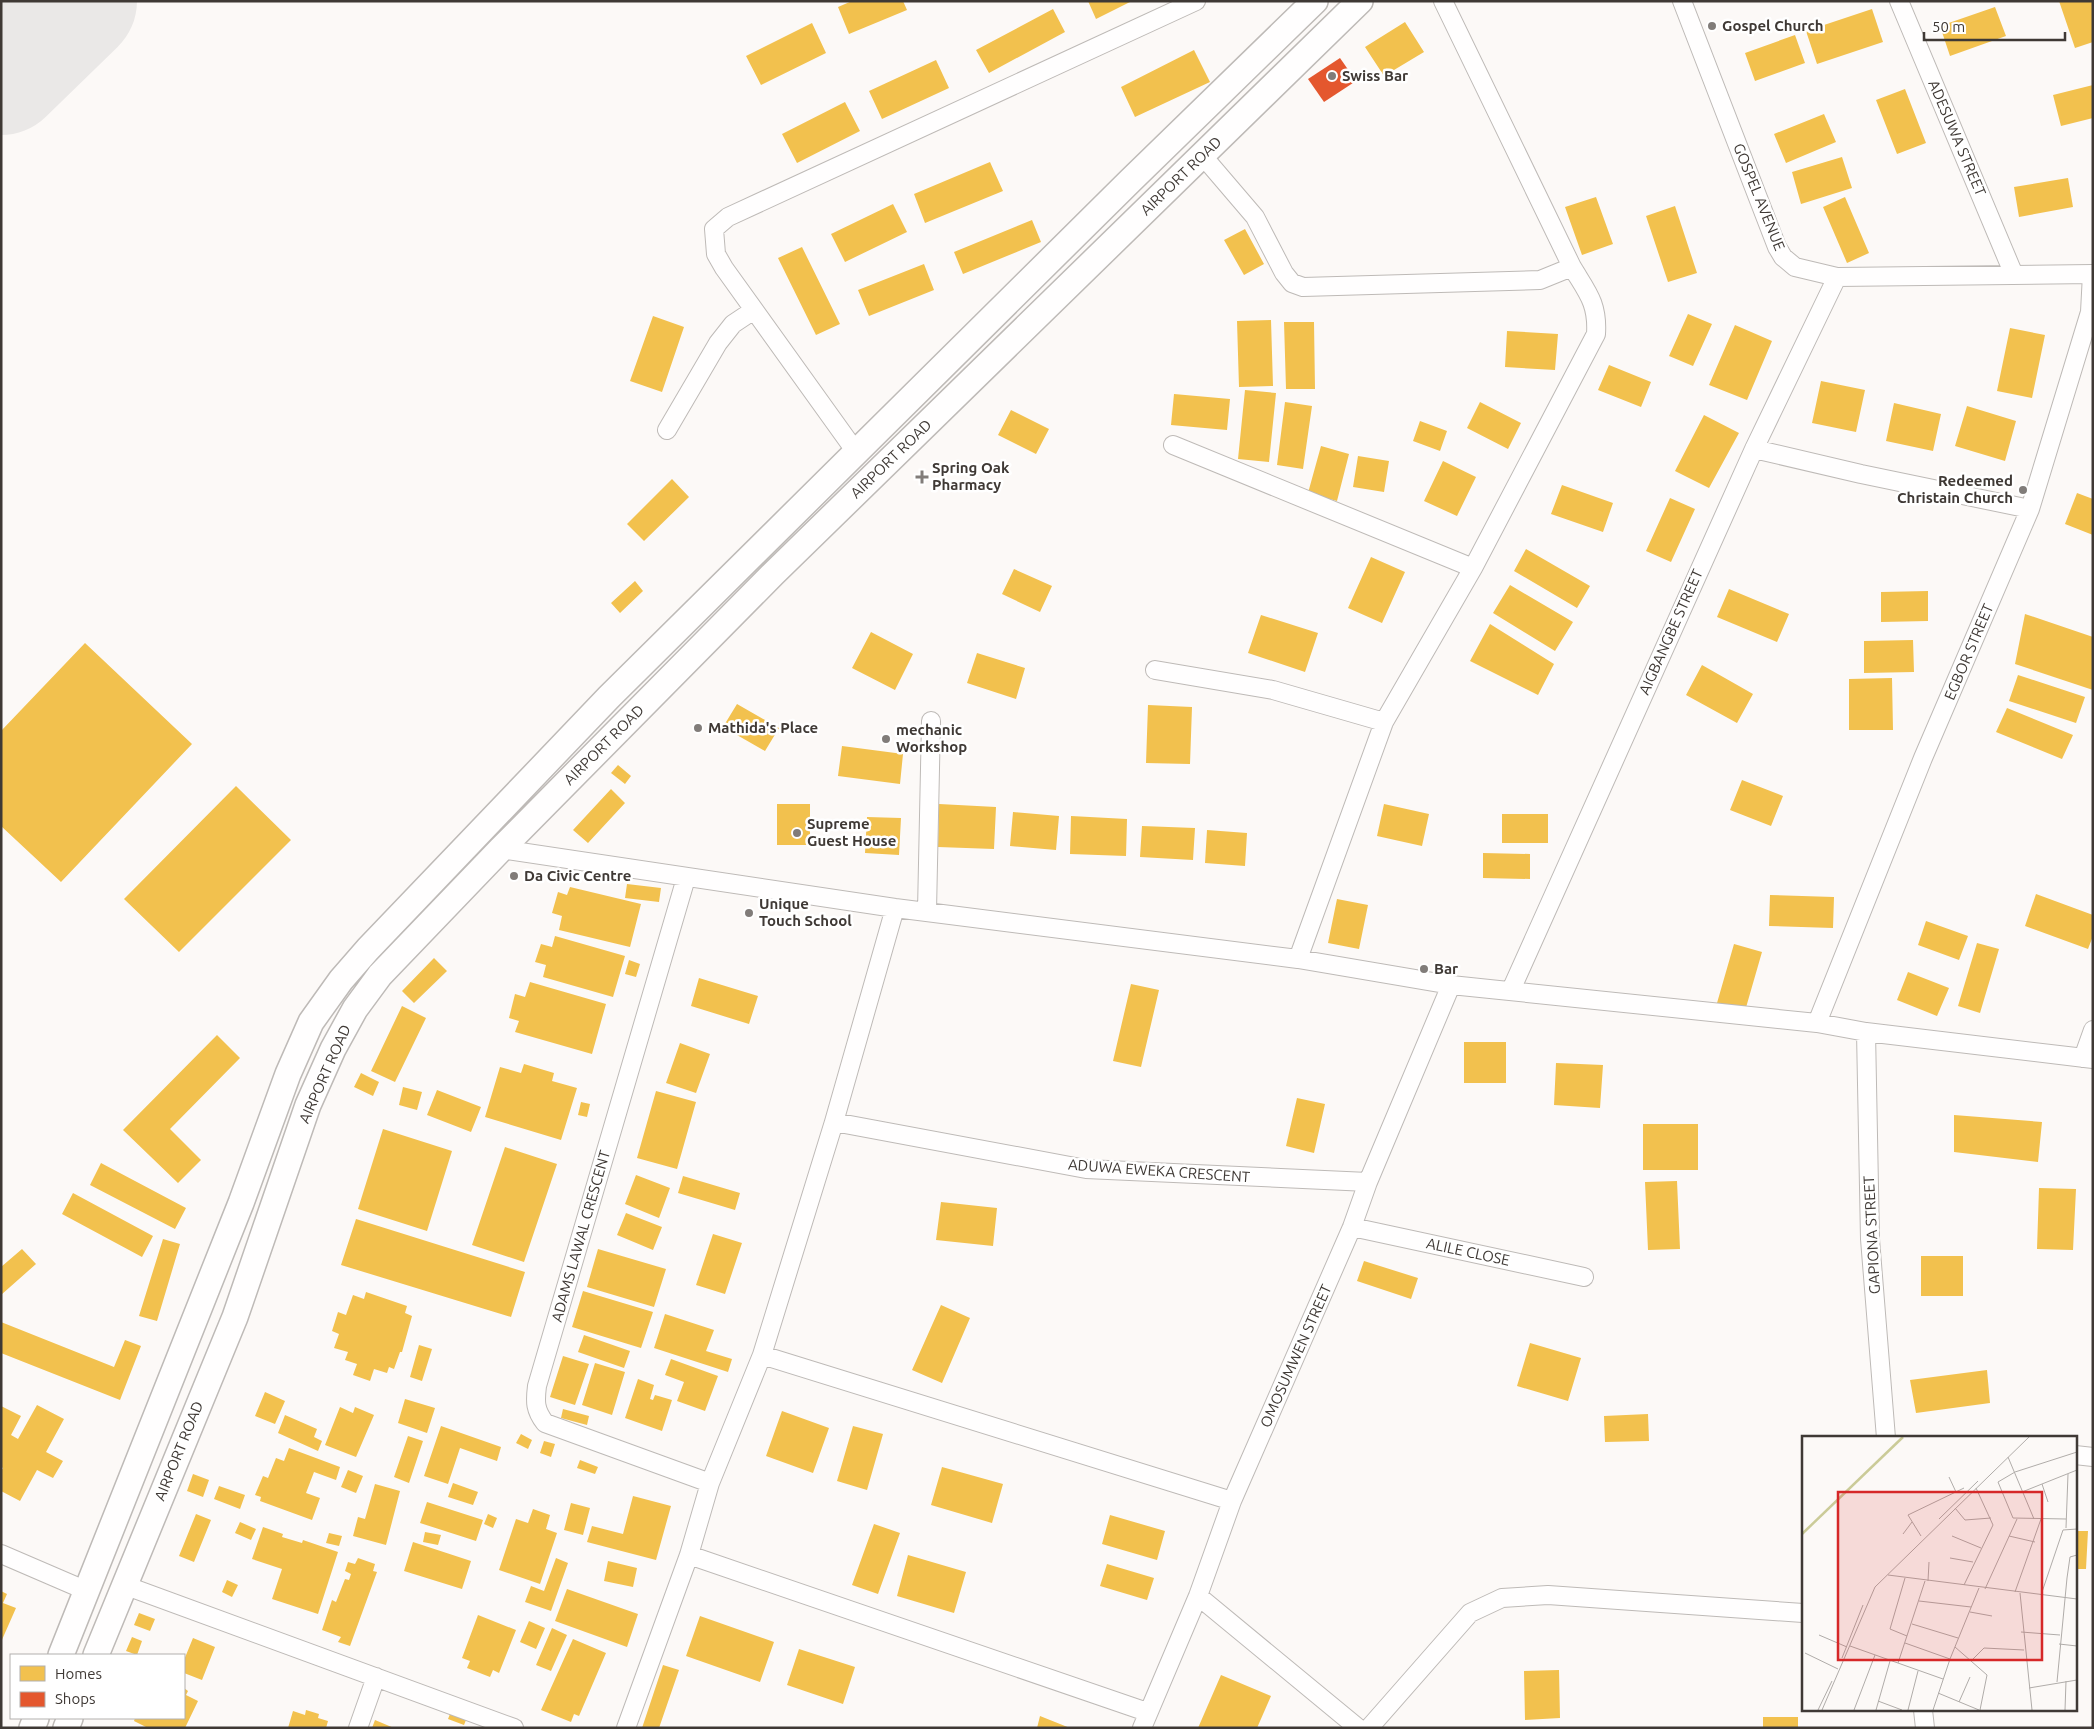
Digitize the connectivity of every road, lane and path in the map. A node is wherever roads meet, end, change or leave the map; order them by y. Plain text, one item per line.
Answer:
1 (1196, 1) edge
2 (1315, 1) edge
3 (1360, 1) edge
4 (1443, 1) edge
5 (1682, 1) edge
6 (1899, 1) edge
7 (1202, 155) junction
8 (1572, 267) junction
9 (2092, 274) edge
10 (2014, 275) junction
11 (1837, 277) junction
12 (754, 310) junction
13 (668, 430) dead end
14 (1173, 445) dead end
15 (1754, 449) junction
16 (856, 452) junction
17 (2030, 509) junction
18 (755, 553) junction
19 (1472, 568) junction
20 (773, 574) junction
21 (1155, 670) dead end
22 (931, 722) dead end
23 (1384, 722) junction
24 (501, 849) junction
25 (686, 878) junction
26 (895, 908) junction
27 (927, 911) junction
28 (1298, 958) junction
29 (1451, 984) junction
30 (1511, 990) junction
31 (1817, 1023) junction
32 (2093, 1030) edge
33 (1866, 1032) junction
34 (2088, 1058) edge
35 (834, 1122) junction
36 (1368, 1182) junction
37 (1352, 1227) junction
38 (1584, 1277) dead end
39 (762, 1355) junction
40 (1886, 1436) edge
41 (2076, 1455) edge
42 (2093, 1457) edge
43 (710, 1482) junction
44 (1232, 1501) junction
45 (1, 1554) edge
46 (689, 1555) junction
47 (124, 1585) junction
48 (87, 1591) junction
49 (1198, 1596) junction
50 (1802, 1613) edge
51 (61, 1654) edge
52 (96, 1654) edge
53 (376, 1677) junction
54 (1923, 1712) edge
55 (1144, 1720) edge
56 (358, 1728) edge
57 (514, 1728) edge
58 (626, 1728) edge
59 (1358, 1728) edge
60 (1369, 1728) edge
61 (1925, 1728) edge

1 - 12 street
2 - 16 main road, AIRPORT ROAD
3 - 7 main road, AIRPORT ROAD
4 - 8 street
5 - 11 street, GOSPEL AVENUE
6 - 10 street, ADESUWA STREET
7 - 8 street
7 - 20 main road, AIRPORT ROAD
8 - 19 street
9 - 10 street, GOSPEL AVENUE
9 - 17 street, EGBOR STREET
10 - 11 street, GOSPEL AVENUE
11 - 15 street, AIGBANGBE STREET
12 - 13 street
12 - 16 street
14 - 19 street
15 - 17 street
15 - 30 street, AIGBANGBE STREET
16 - 18 main road, AIRPORT ROAD
17 - 31 street, EGBOR STREET
18 - 20 main road
18 - 48 main road, AIRPORT ROAD
19 - 23 street
20 - 24 main road, AIRPORT ROAD
21 - 23 street
22 - 27 street
23 - 28 street
24 - 25 street
24 - 47 main road, AIRPORT ROAD
25 - 26 street
25 - 43 street, ADAMS LAWAL CRESCENT
26 - 27 street
26 - 35 street
27 - 28 street
28 - 29 street
29 - 30 street
29 - 36 street, OMOSUMWEN STREET
30 - 31 street
31 - 33 street
32 - 34 street
33 - 34 street
33 - 40 street, GAPIONA STREET
35 - 36 street, ADUWA EWEKA CRESCENT
35 - 39 street
36 - 37 street, OMOSUMWEN STREET
37 - 38 street, ALILE CLOSE
37 - 44 street, OMOSUMWEN STREET
39 - 43 street
39 - 44 street
41 - 42 street
43 - 46 street
44 - 49 street, OMOSUMWEN STREET
45 - 48 street
46 - 55 street
46 - 58 street
47 - 52 main road, AIRPORT ROAD
47 - 53 street
48 - 51 main road, AIRPORT ROAD
49 - 55 street, OMOSUMWEN STREET
49 - 59 street
50 - 60 street
53 - 56 street
53 - 57 street
54 - 61 street

